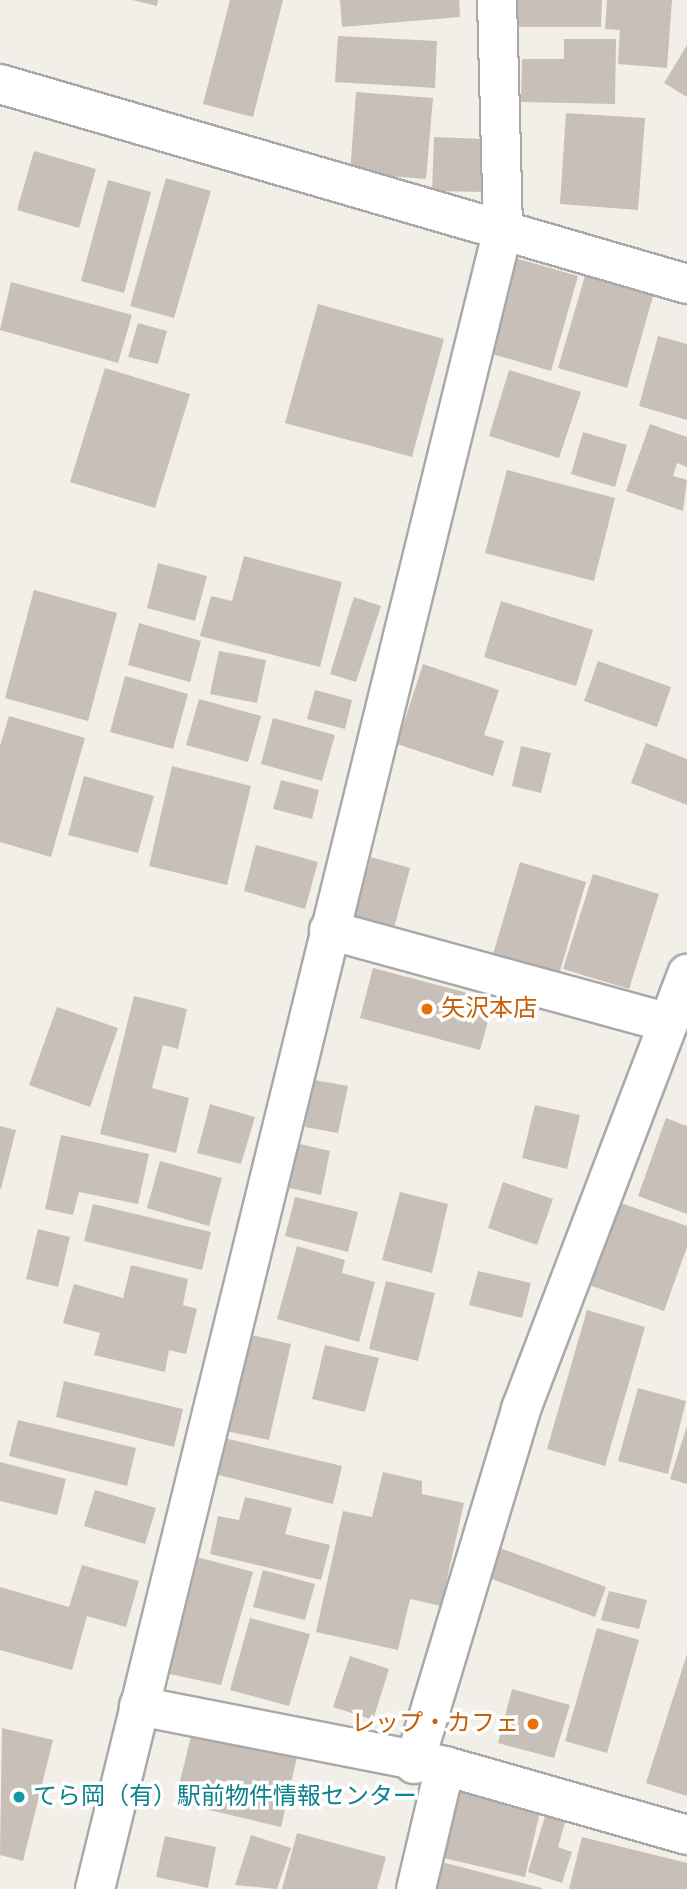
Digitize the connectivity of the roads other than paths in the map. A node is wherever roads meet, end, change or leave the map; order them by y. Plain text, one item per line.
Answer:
1 (497, 0) edge
2 (0, 84) edge
3 (503, 229) junction
4 (687, 284) edge
5 (329, 930) junction
6 (687, 974) edge
7 (672, 1040) edge
8 (139, 1706) junction
9 (430, 1765) junction
10 (687, 1835) edge
11 (95, 1889) edge
12 (416, 1889) edge

1 - 3 street
2 - 3 street
3 - 4 street
3 - 5 street
5 - 7 street
5 - 8 street
6 - 7 street
7 - 9 street
8 - 9 street
8 - 11 street
9 - 10 street
9 - 12 street

